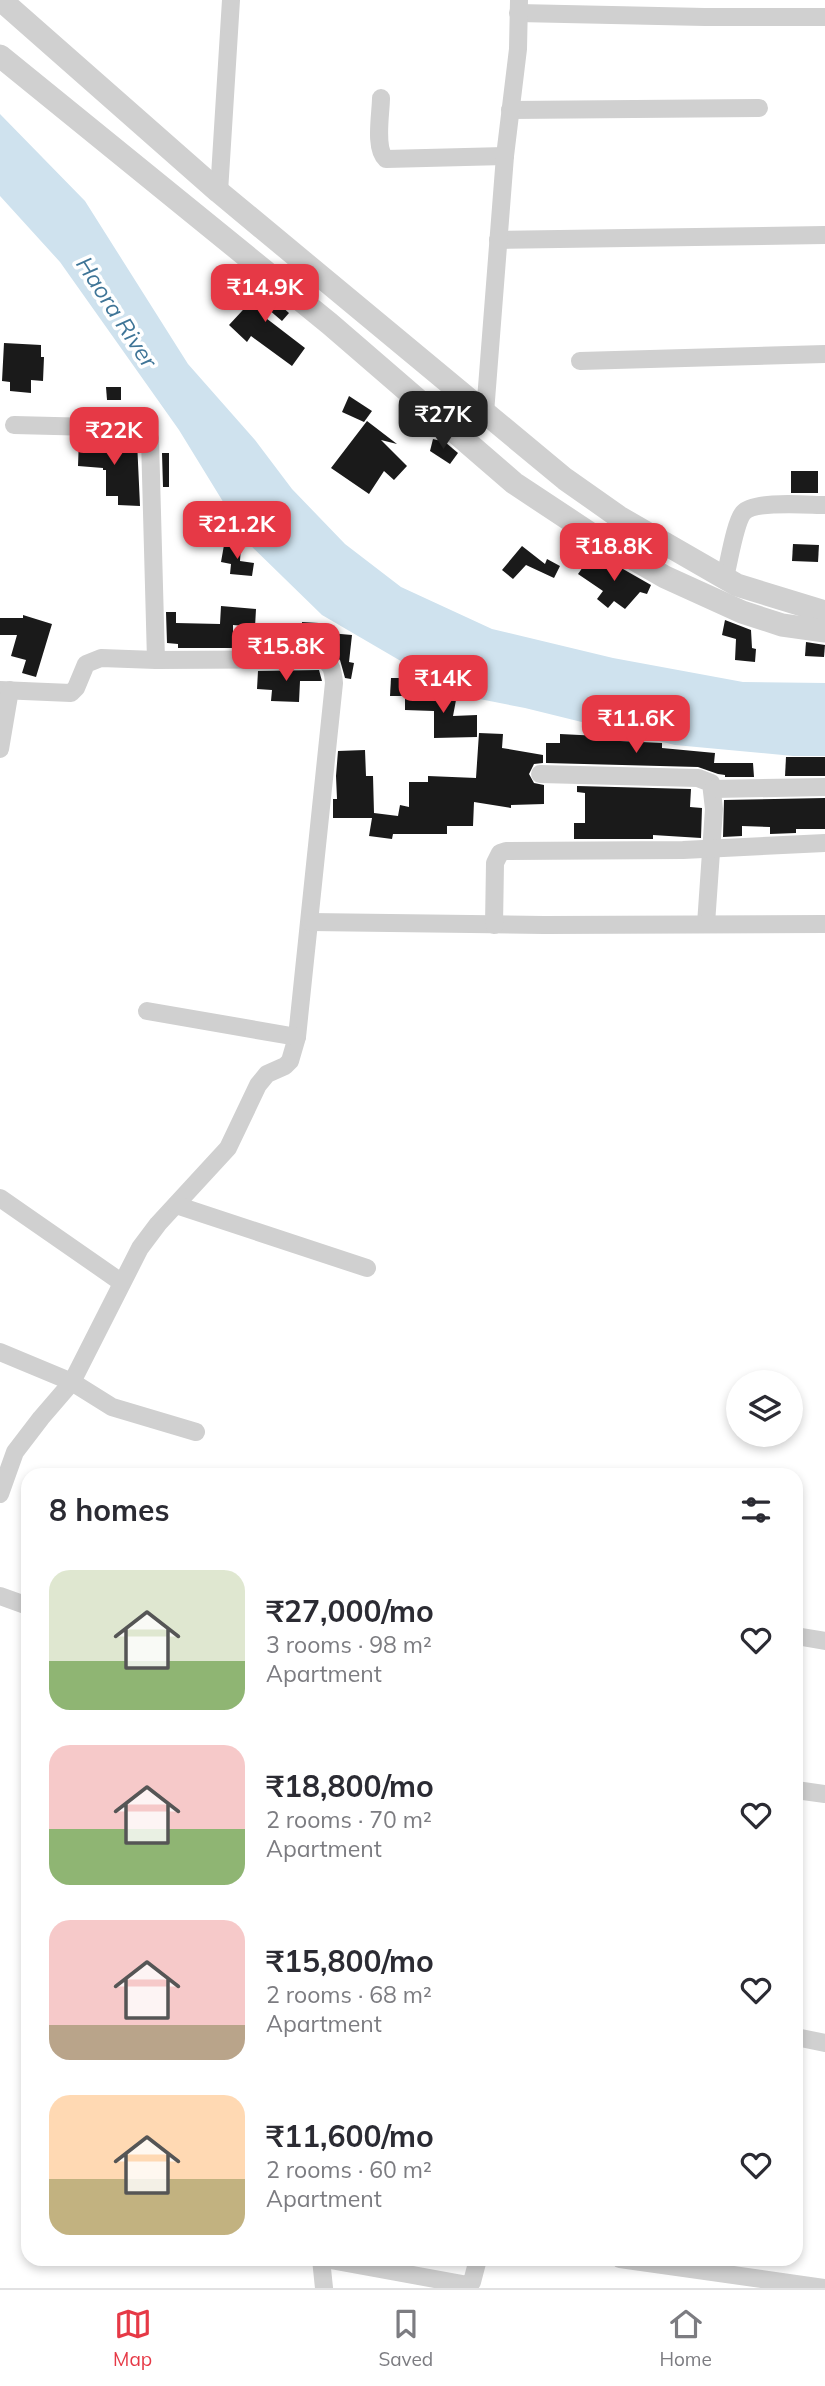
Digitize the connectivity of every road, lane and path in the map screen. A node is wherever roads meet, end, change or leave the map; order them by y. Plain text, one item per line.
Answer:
1 (1, 0) edge
2 (231, 0) edge
3 (519, 7) edge
4 (683, 8) edge
5 (801, 8) edge
6 (825, 17) edge
7 (0, 56) edge
8 (381, 98) dead end
9 (759, 108) dead end
10 (510, 110) junction
11 (505, 156) junction
12 (219, 192) junction
13 (825, 235) edge
14 (498, 240) junction
15 (825, 354) edge
16 (580, 361) dead end
17 (485, 413) junction
18 (14, 425) dead end
19 (825, 505) edge
20 (725, 577) junction
21 (825, 612) edge
22 (825, 631) edge
23 (156, 660) junction
24 (5, 690) edge
25 (0, 749) edge
26 (540, 775) dead end
27 (825, 787) edge
28 (713, 789) junction
29 (825, 843) edge
30 (711, 848) junction
31 (310, 922) junction
32 (825, 923) edge
33 (706, 924) junction
34 (494, 925) junction
35 (147, 1011) dead end
36 (297, 1037) junction
37 (0, 1198) edge
38 (176, 1205) junction
39 (367, 1268) dead end
40 (121, 1282) junction
41 (0, 1352) edge
42 (72, 1382) junction
43 (196, 1432) dead end
44 (0, 1494) edge
45 (0, 1596) edge
46 (21, 1604) edge
47 (803, 1637) edge
48 (825, 1641) edge
49 (803, 1791) edge
50 (825, 1794) edge
51 (803, 2038) edge
52 (825, 2043) edge
53 (323, 2266) edge
54 (362, 2266) edge
55 (476, 2266) edge
56 (669, 2266) edge
57 (324, 2288) edge
58 (825, 2288) edge

1 - 12 street
2 - 12 street
3 - 4 street
3 - 10 street
4 - 5 street
5 - 6 street
7 - 22 street
8 - 11 street
9 - 10 street
10 - 11 street
11 - 14 street
12 - 17 street
13 - 14 street
14 - 17 street
15 - 16 street
17 - 20 street
18 - 23 street
19 - 20 street
20 - 21 street
23 - 24 street
23 - 31 street
24 - 25 street
26 - 28 street
27 - 28 street
28 - 30 street
29 - 30 street
30 - 33 street
30 - 34 street
31 - 34 street
31 - 36 street
32 - 33 street
33 - 34 street
35 - 36 street
36 - 38 street
37 - 40 street
38 - 39 street
38 - 40 street
40 - 42 street
41 - 42 street
42 - 43 street
42 - 44 street
45 - 46 street
47 - 48 street
49 - 50 street
51 - 52 street
53 - 57 street
54 - 55 street
56 - 58 street

